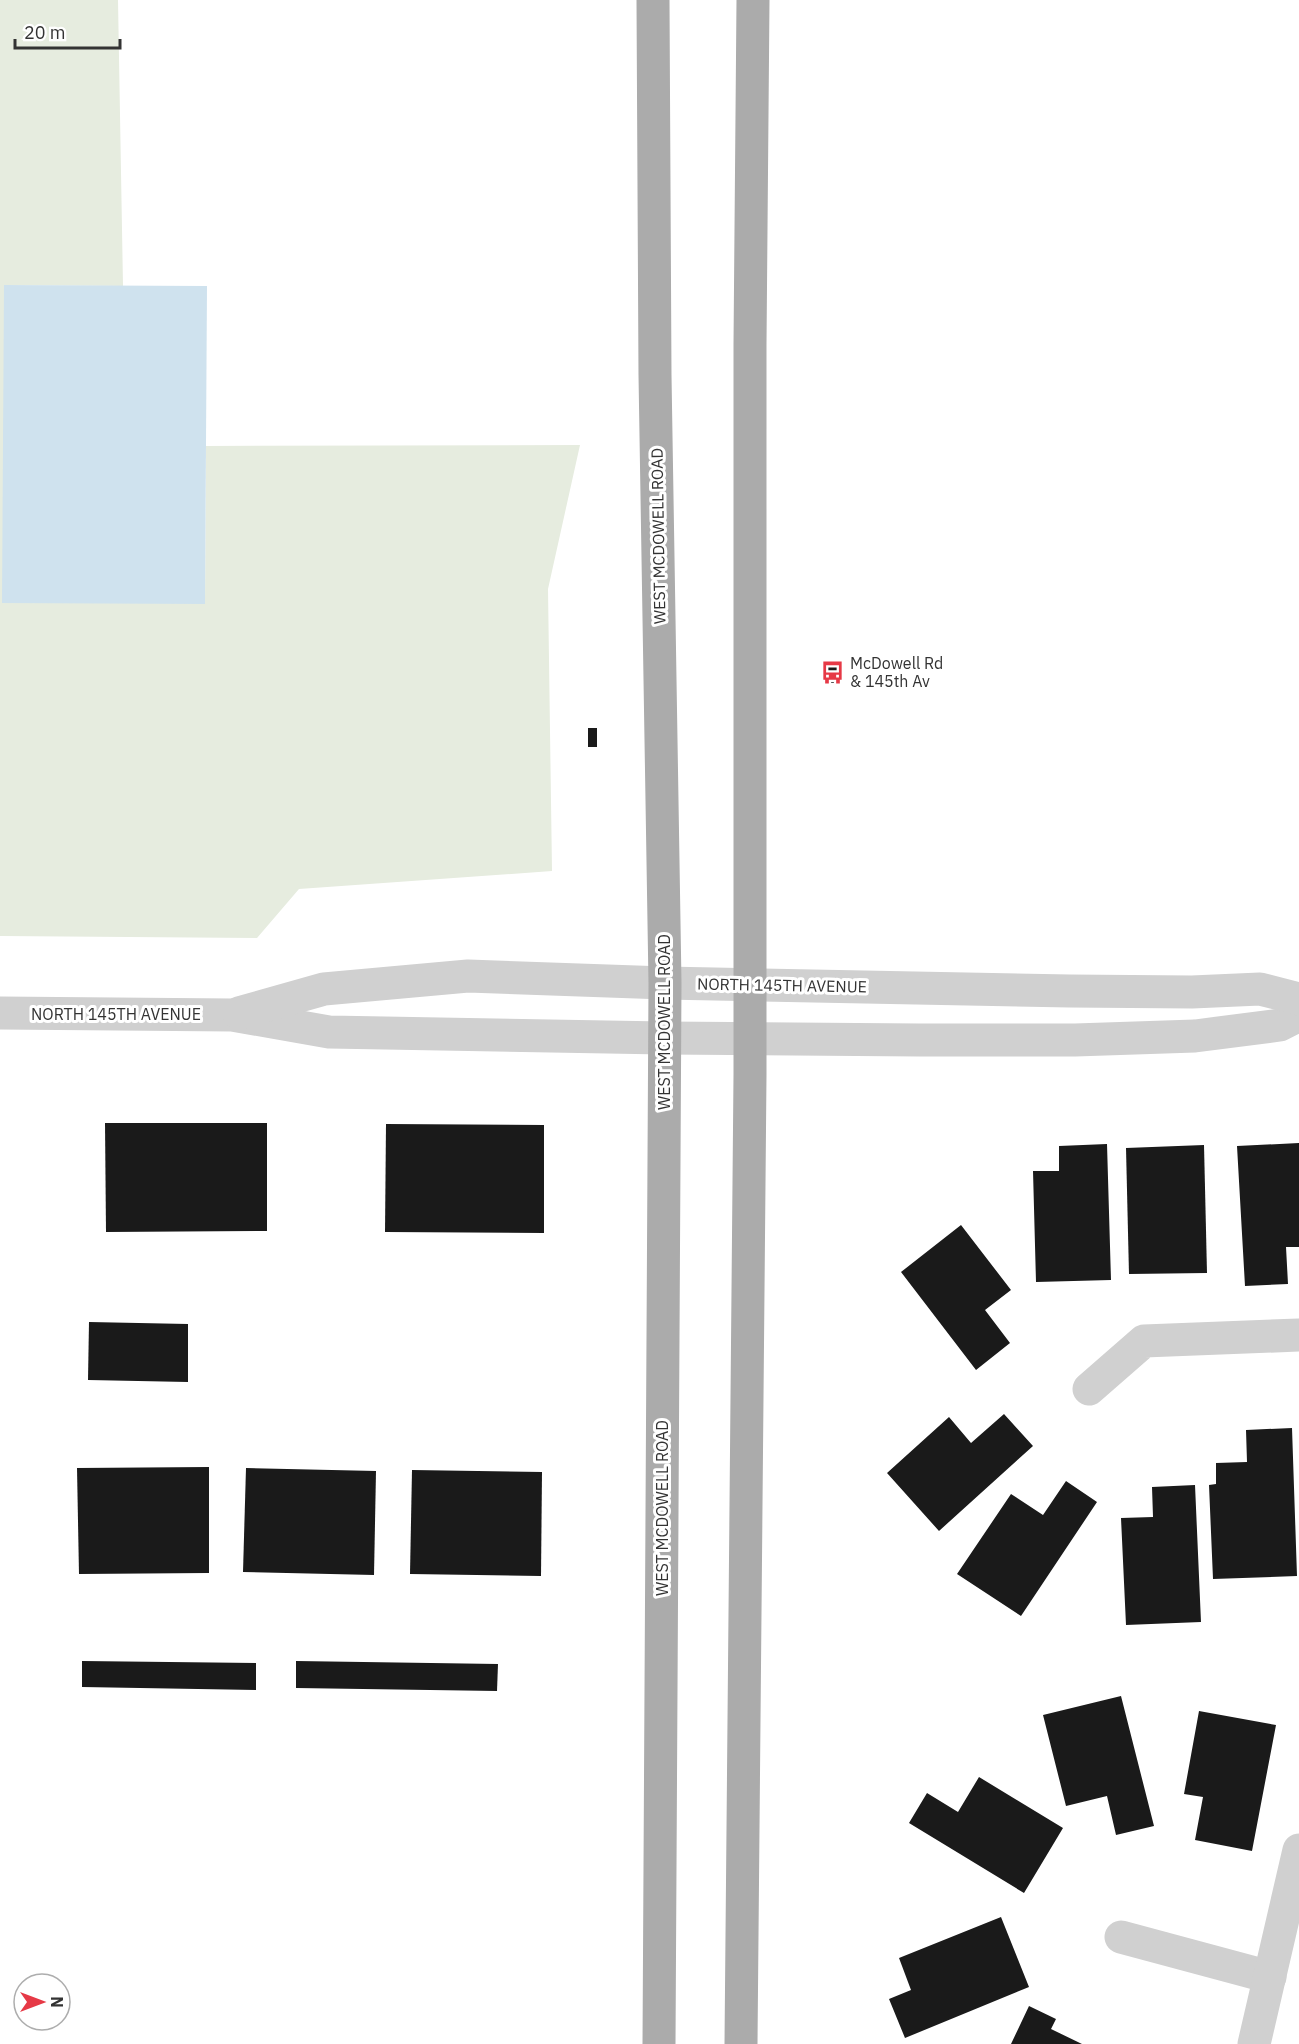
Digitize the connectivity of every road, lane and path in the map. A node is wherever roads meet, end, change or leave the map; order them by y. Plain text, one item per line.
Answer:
1 (653, 0) edge
2 (753, 0) edge
3 (665, 983) junction
4 (749, 985) junction
5 (1299, 999) edge
6 (0, 1013) edge
7 (232, 1015) junction
8 (1299, 1015) edge
9 (664, 1038) junction
10 (750, 1039) junction
11 (1299, 1335) edge
12 (1089, 1389) dead end
13 (1299, 1850) edge
14 (1121, 1937) dead end
15 (1270, 1977) junction
16 (659, 2044) edge
17 (741, 2044) edge
18 (1254, 2044) edge

1 - 3 main road, WEST MCDOWELL ROAD
2 - 4 main road
3 - 4 street, NORTH 145TH AVENUE
3 - 7 street, NORTH 145TH AVENUE
3 - 9 main road, WEST MCDOWELL ROAD
4 - 5 street, NORTH 145TH AVENUE
4 - 10 main road
6 - 7 street, NORTH 145TH AVENUE
7 - 9 street, NORTH 145TH AVENUE
8 - 10 street, NORTH 145TH AVENUE
9 - 10 street, NORTH 145TH AVENUE
9 - 16 main road, WEST MCDOWELL ROAD
10 - 17 main road
11 - 12 street
13 - 15 street
14 - 15 street
15 - 18 street

